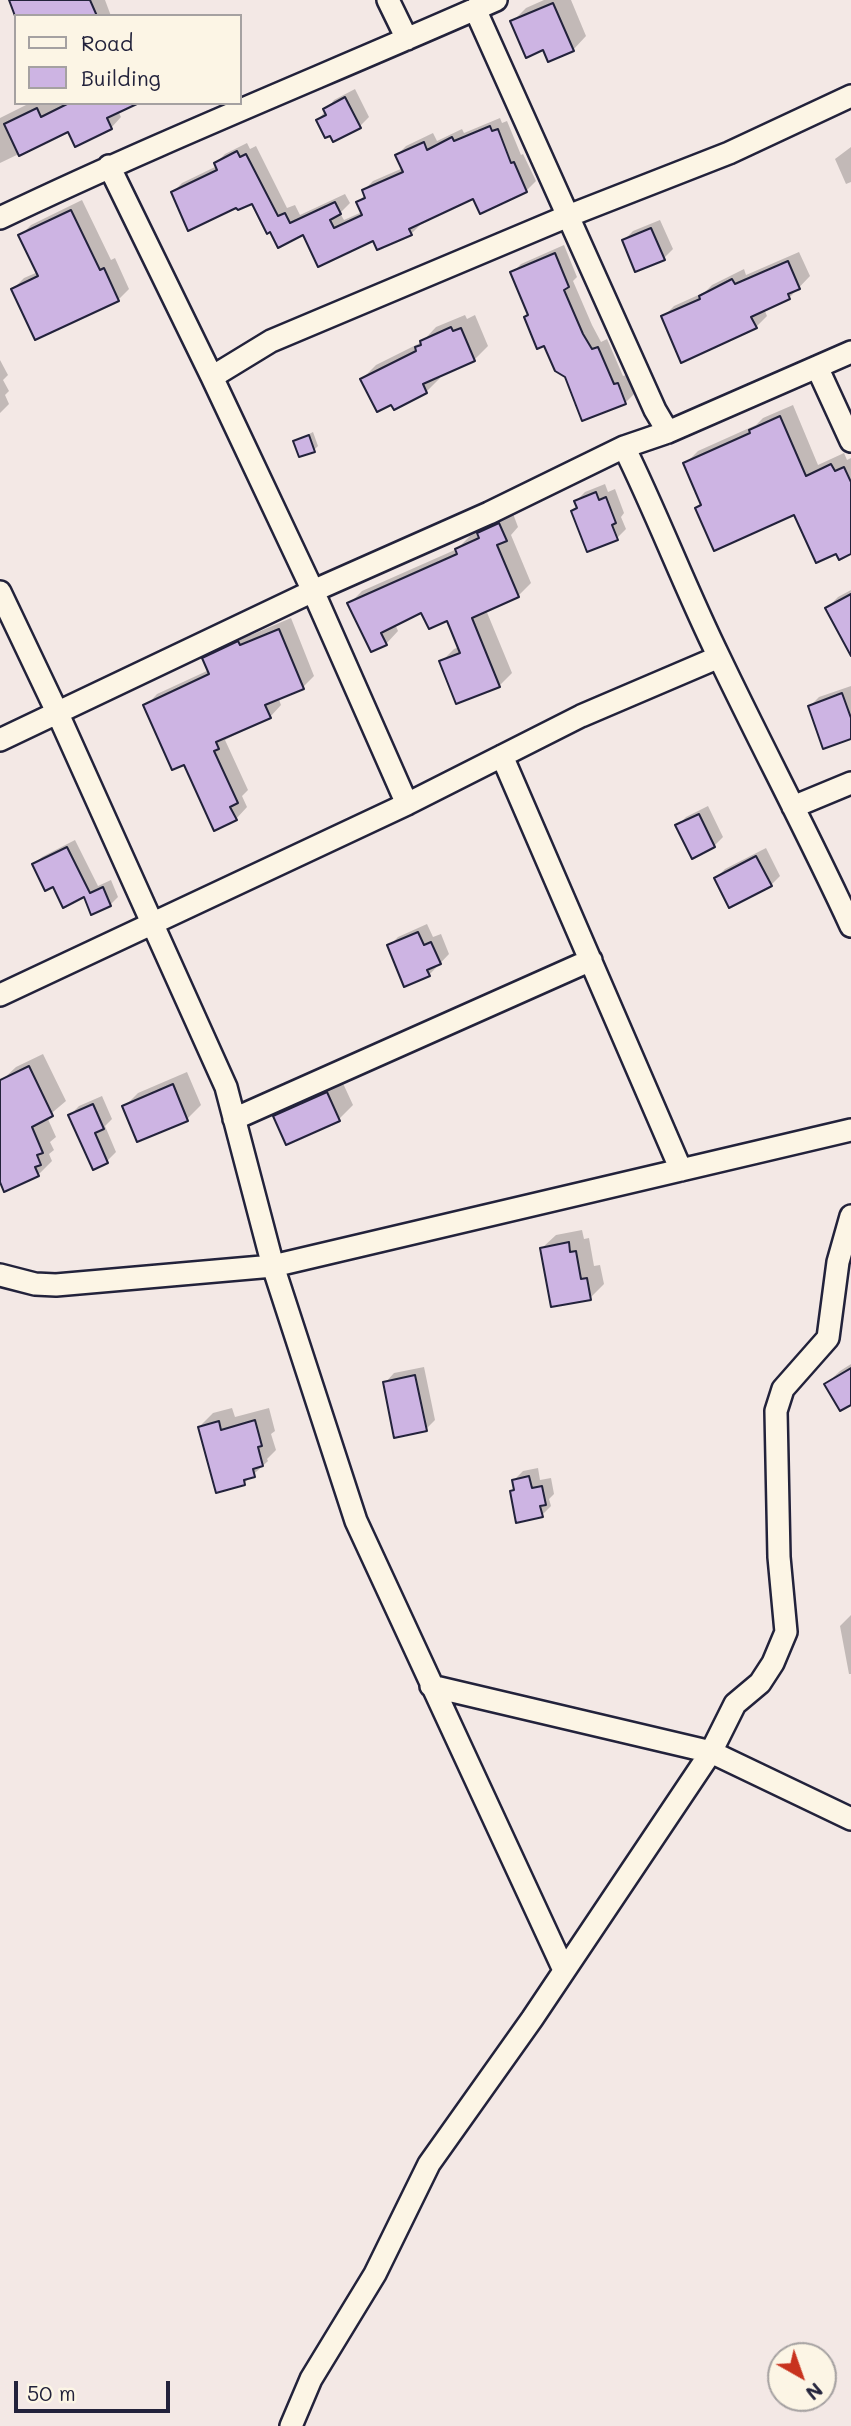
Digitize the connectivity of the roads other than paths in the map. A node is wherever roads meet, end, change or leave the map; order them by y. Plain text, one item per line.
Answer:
1 (388, 0) edge
2 (496, 0) edge
3 (475, 9) junction
4 (407, 39) junction
5 (851, 96) edge
6 (109, 166) junction
7 (568, 216) junction
8 (0, 218) edge
9 (851, 352) edge
10 (817, 367) junction
11 (212, 377) junction
12 (668, 432) junction
13 (851, 442) edge
14 (624, 447) junction
15 (313, 591) junction
16 (0, 592) edge
17 (719, 657) junction
18 (58, 714) junction
19 (0, 740) edge
20 (502, 755) junction
21 (851, 783) edge
22 (407, 804) junction
23 (793, 807) junction
24 (150, 923) junction
25 (851, 926) edge
26 (591, 960) junction
27 (0, 995) edge
28 (234, 1119) junction
29 (851, 1130) edge
30 (681, 1170) junction
31 (851, 1216) edge
32 (273, 1266) junction
33 (0, 1275) edge
34 (432, 1686) junction
35 (711, 1752) junction
36 (851, 1819) edge
37 (564, 1970) junction
38 (291, 2426) edge

1 - 4 street
2 - 3 street
3 - 4 street
3 - 7 street
4 - 6 street
5 - 7 street
6 - 8 street
6 - 11 street
7 - 11 street
7 - 12 street
9 - 10 street
10 - 12 street
10 - 13 street
11 - 15 street
12 - 14 street
14 - 15 street
14 - 17 street
15 - 18 street
15 - 22 street
16 - 18 street
17 - 20 street
17 - 23 street
18 - 19 street
18 - 24 street
20 - 22 street
20 - 26 street
21 - 23 street
22 - 24 street
23 - 25 street
24 - 27 street
24 - 28 street
26 - 28 street
26 - 30 street
28 - 32 street
29 - 30 street
30 - 32 street
31 - 35 street
32 - 33 street
32 - 34 street
34 - 35 street
34 - 37 street
35 - 36 street
35 - 37 street
37 - 38 street

